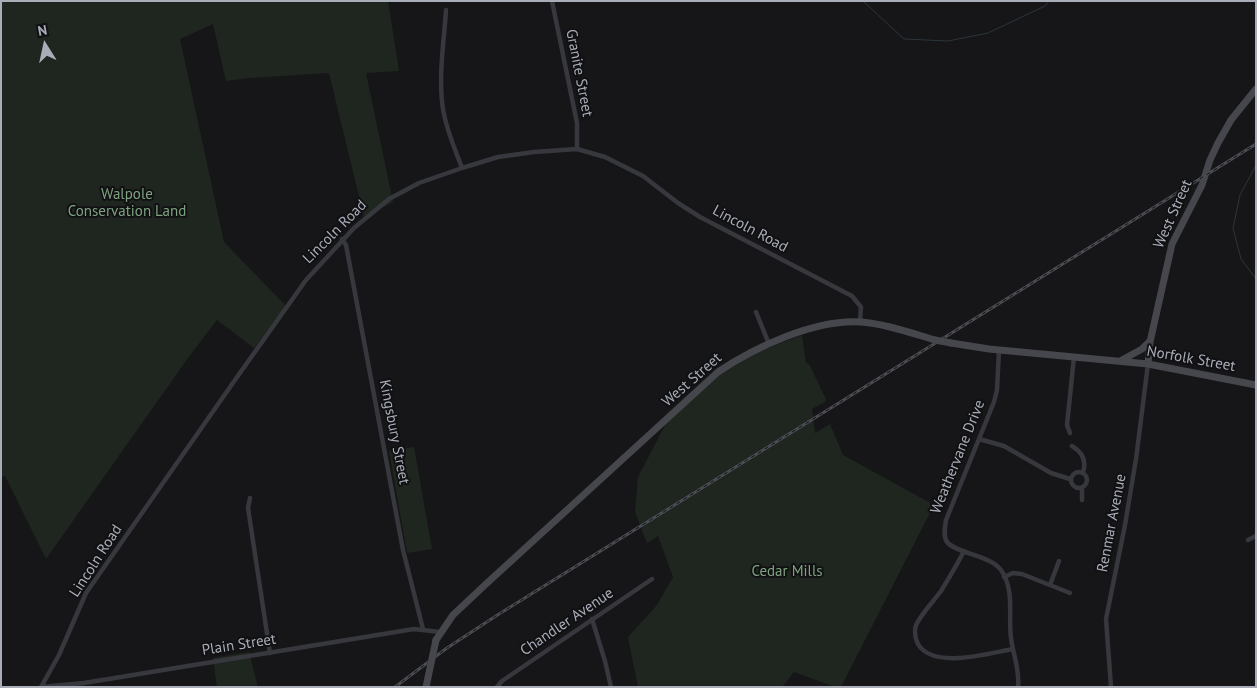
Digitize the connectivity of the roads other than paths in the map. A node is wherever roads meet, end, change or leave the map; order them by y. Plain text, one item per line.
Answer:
1 (552, 1) edge
2 (446, 10) dead end
3 (1256, 89) edge
4 (577, 150) junction
5 (462, 168) junction
6 (342, 239) junction
7 (756, 312) dead end
8 (860, 322) junction
9 (1150, 342) junction
10 (769, 344) junction
11 (999, 350) junction
12 (1074, 357) junction
13 (1122, 360) junction
14 (1148, 364) junction
15 (1256, 385) edge
16 (1070, 433) dead end
17 (979, 439) junction
18 (1072, 446) dead end
19 (1083, 472) junction
20 (1070, 479) junction
21 (1082, 488) junction
22 (250, 498) dead end
23 (1082, 500) dead end
24 (1256, 536) edge
25 (1248, 540) dead end
26 (964, 551) junction
27 (1059, 561) dead end
28 (1004, 577) junction
29 (652, 579) dead end
30 (1050, 585) junction
31 (1070, 593) dead end
32 (592, 619) junction
33 (422, 630) junction
34 (440, 632) junction
35 (1012, 648) junction
36 (270, 653) junction
37 (41, 687) edge
38 (426, 687) edge
39 (498, 687) edge
40 (610, 687) edge
41 (1018, 687) edge
42 (1111, 687) edge

1 - 4 street, Granite Street
2 - 5 street
3 - 9 main road, West Street
4 - 5 street, Lincoln Road
4 - 8 street, Lincoln Road
5 - 6 street, Lincoln Road
6 - 33 street, Kingsbury Street
6 - 37 street, Lincoln Road
7 - 10 street
8 - 10 main road, West Street
8 - 11 main road, West Street, bridge
9 - 13 main road
9 - 14 main road, West Street
10 - 34 main road, West Street
11 - 12 main road, West Street
11 - 17 street, Weathervane Drive
12 - 13 main road, West Street
12 - 16 street
13 - 14 main road, Norfolk Street
14 - 15 main road, Norfolk Street
14 - 42 street, Renmar Avenue
17 - 20 street
17 - 26 street, Weathervane Drive
18 - 19 street
19 - 20 street
19 - 21 street
20 - 21 street
21 - 23 street
22 - 36 street
24 - 25 street
26 - 28 street, Weathervane Drive
26 - 35 street
27 - 30 street
28 - 30 street
28 - 35 street
29 - 32 street, Chandler Avenue
30 - 31 street
32 - 39 street, Chandler Avenue
32 - 40 street
33 - 34 street, Plain Street
33 - 36 street, Plain Street
34 - 38 main road, West Street, bridge
35 - 41 street
36 - 37 street, Plain Street

